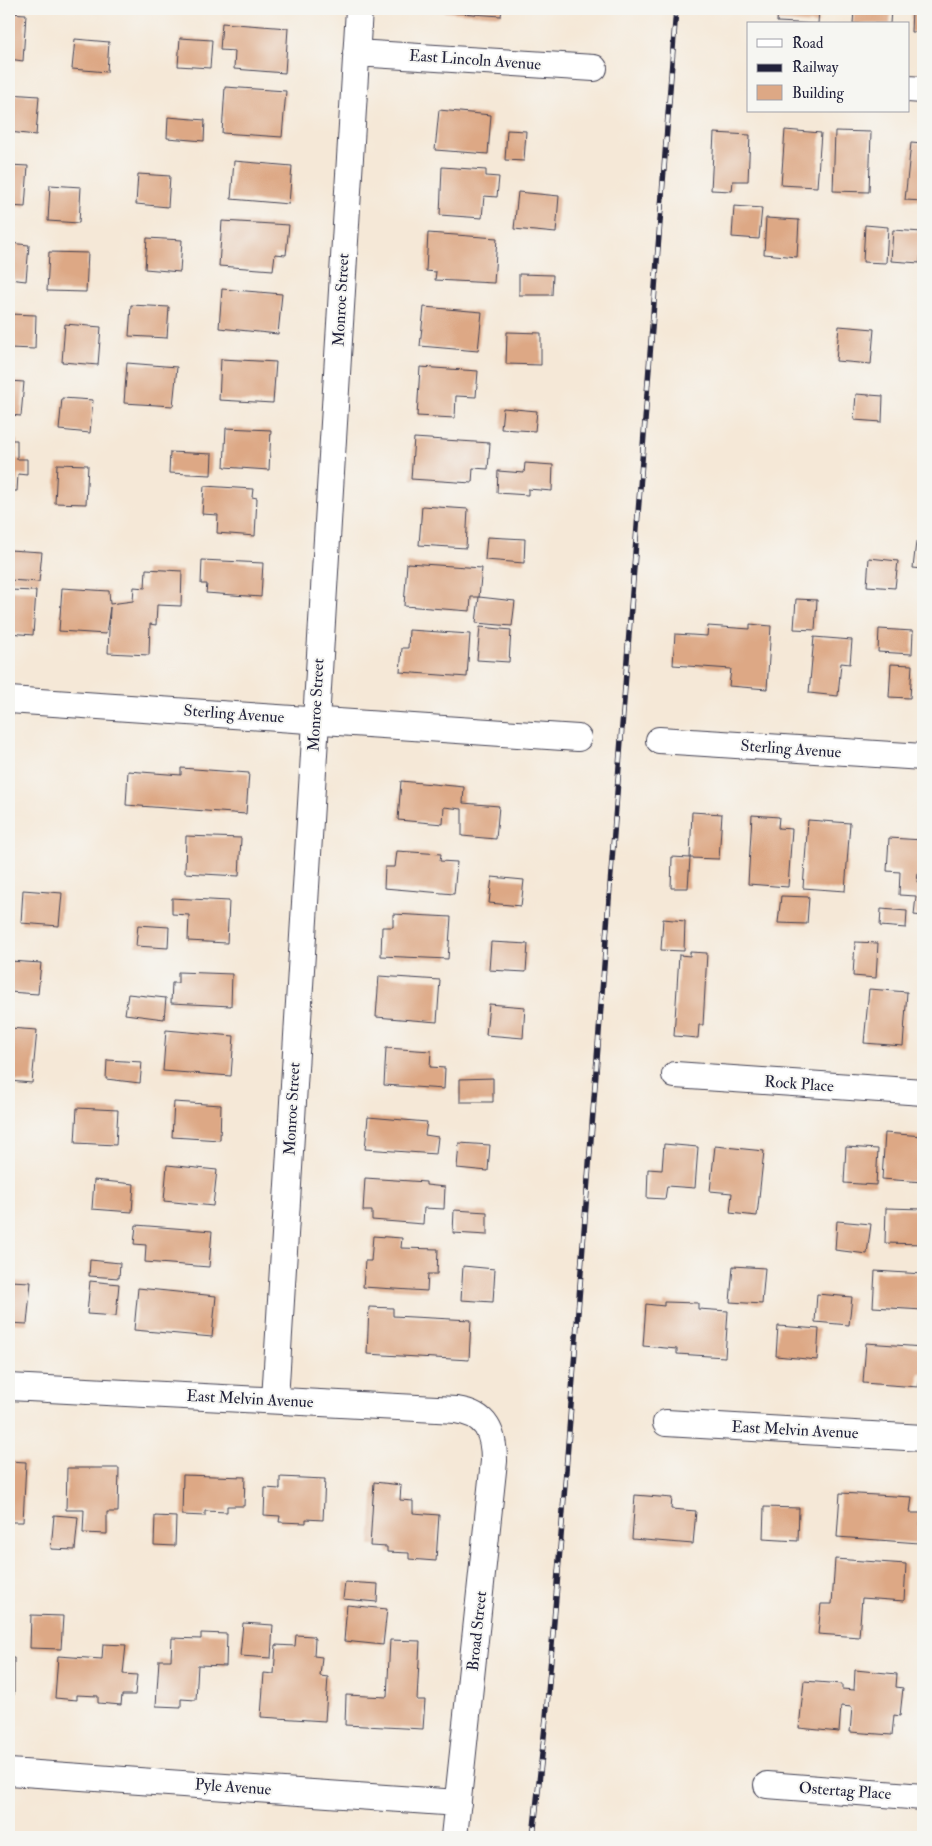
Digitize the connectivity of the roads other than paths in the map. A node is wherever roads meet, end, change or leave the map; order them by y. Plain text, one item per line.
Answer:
1 (359, 9) edge
2 (356, 52) junction
3 (594, 68) dead end
4 (910, 90) edge
5 (923, 90) edge
6 (9, 700) edge
7 (315, 719) junction
8 (578, 738) dead end
9 (659, 740) dead end
10 (923, 758) edge
11 (675, 1075) dead end
12 (923, 1092) edge
13 (9, 1387) edge
14 (275, 1400) junction
15 (666, 1423) dead end
16 (487, 1426) joint
17 (923, 1438) edge
18 (9, 1772) edge
19 (768, 1786) dead end
20 (923, 1797) edge
21 (458, 1803) junction
22 (454, 1837) edge

1 - 2 street, Monroe Street
2 - 3 street, East Lincoln Avenue
2 - 7 street, Monroe Street
4 - 5 street
6 - 7 street, Sterling Avenue
7 - 8 street, Sterling Avenue
7 - 14 street, Monroe Street
9 - 10 street, Sterling Avenue
11 - 12 street, Rock Place
13 - 14 street, East Melvin Avenue
14 - 16 street, East Melvin Avenue
15 - 17 street, East Melvin Avenue
16 - 21 street, Broad Street
18 - 21 street, Pyle Avenue
19 - 20 street, Ostertag Place
21 - 22 street, Broad Street

